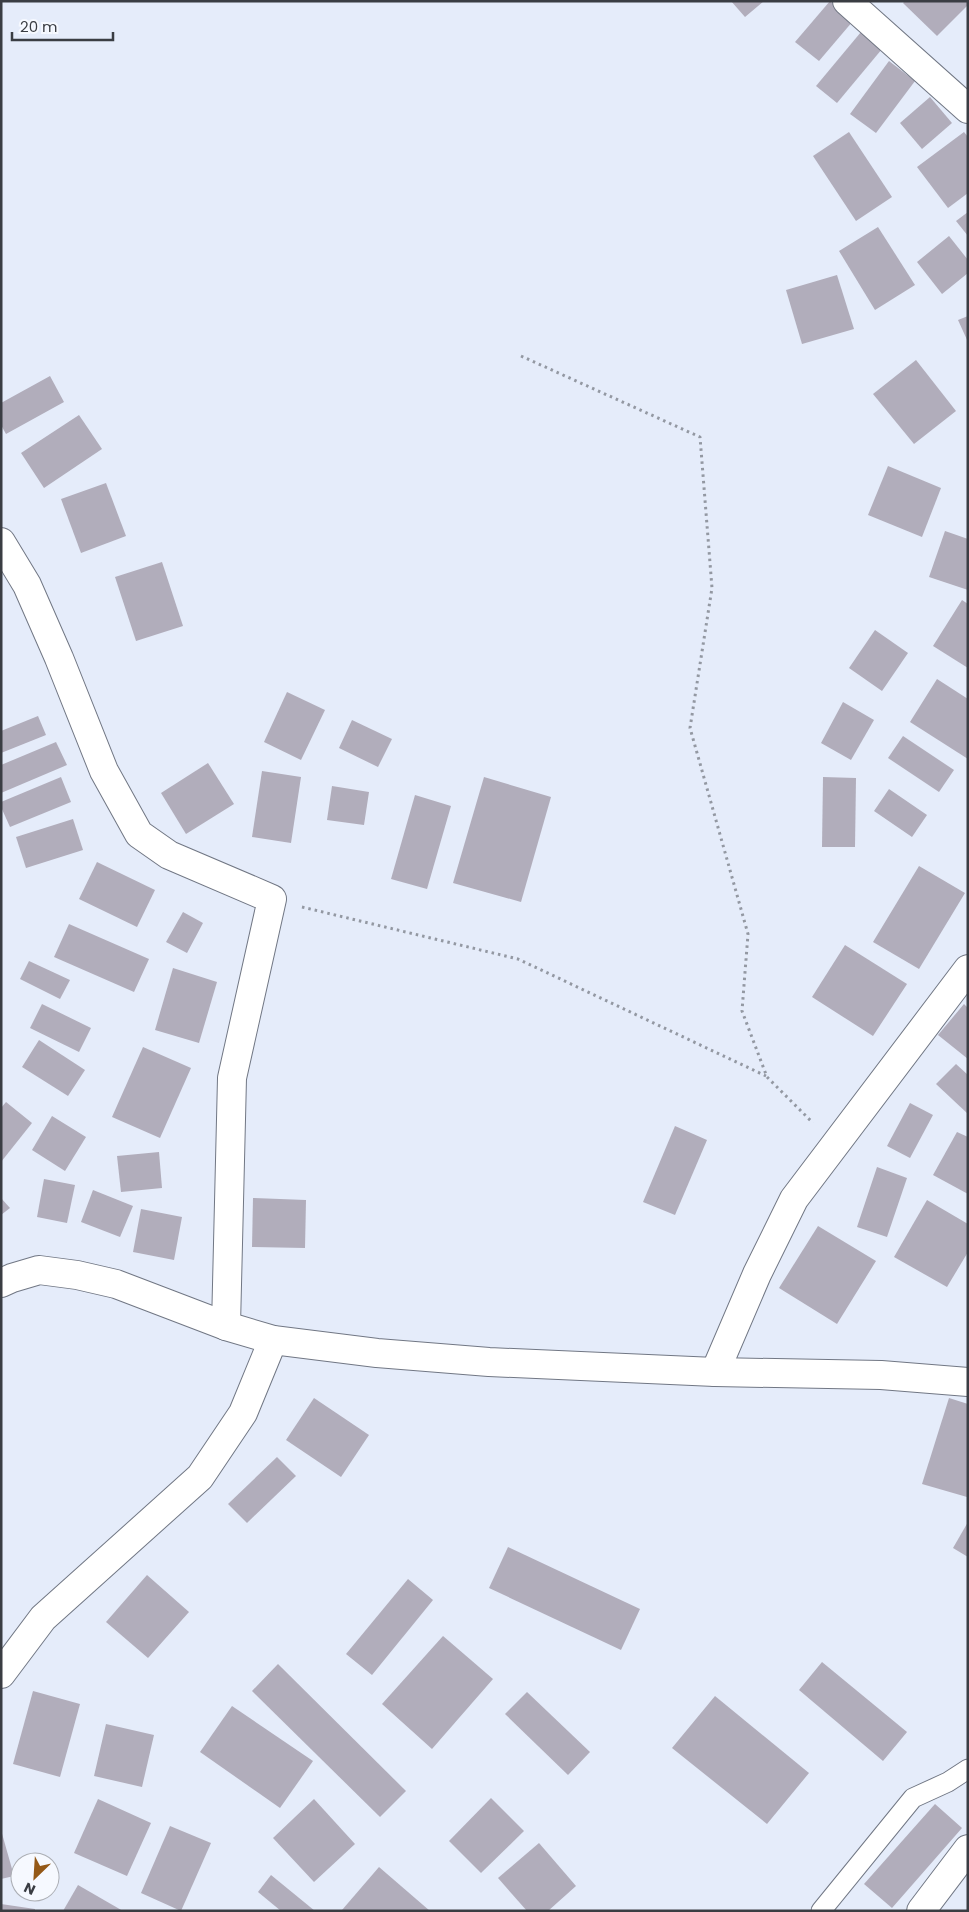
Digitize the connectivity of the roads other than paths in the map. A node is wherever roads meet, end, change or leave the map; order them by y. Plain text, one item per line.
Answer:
1 (847, 1) edge
2 (968, 109) edge
3 (1, 542) edge
4 (968, 969) edge
5 (1, 1283) edge
6 (226, 1326) junction
7 (273, 1340) junction
8 (715, 1372) junction
9 (968, 1382) edge
10 (1, 1674) edge
11 (968, 1769) edge
12 (968, 1849) edge
13 (821, 1911) edge
14 (921, 1911) edge

1 - 2 street
3 - 6 street
4 - 8 street
5 - 6 street
6 - 7 street
7 - 8 street
7 - 10 street
8 - 9 street
11 - 13 lane
12 - 14 street

